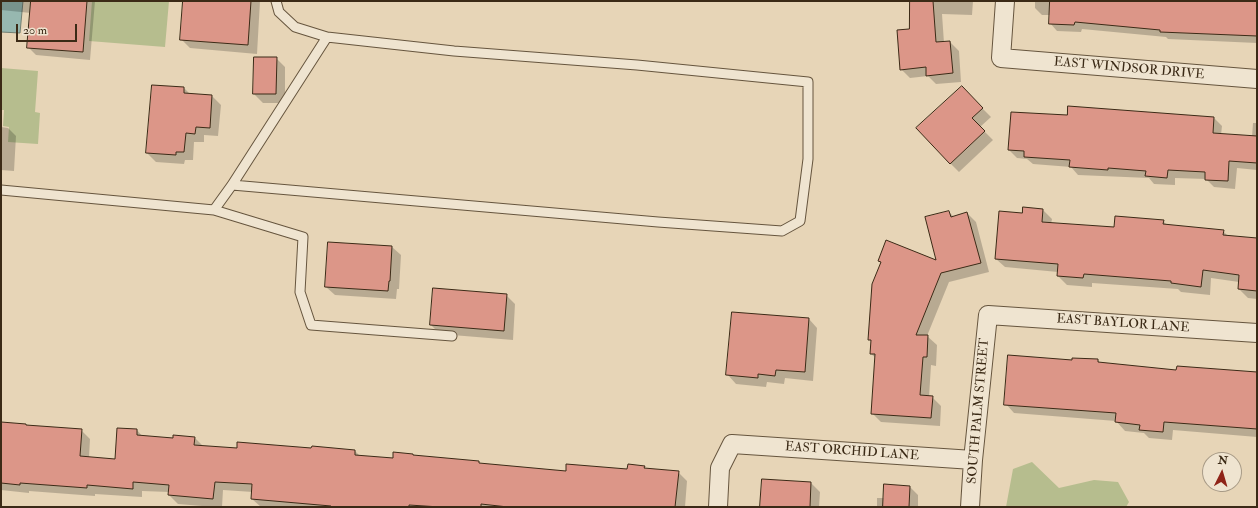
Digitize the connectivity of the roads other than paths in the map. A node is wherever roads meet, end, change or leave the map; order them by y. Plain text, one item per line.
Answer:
1 (276, 1) edge
2 (1005, 1) edge
3 (327, 37) junction
4 (1257, 79) edge
5 (232, 185) junction
6 (1, 190) edge
7 (214, 210) junction
8 (988, 315) joint
9 (1257, 333) edge
10 (452, 336) dead end
11 (973, 460) junction
12 (718, 507) edge
13 (970, 507) edge

1 - 3 lane
2 - 4 street, EAST WINDSOR DRIVE
3 - 5 lane
3 - 5 lane
5 - 7 lane
6 - 7 lane
7 - 10 lane
8 - 9 street, EAST BAYLOR LANE
8 - 11 street, SOUTH PALM STREET
11 - 12 street, EAST ORCHID LANE
11 - 13 street, SOUTH PALM STREET

